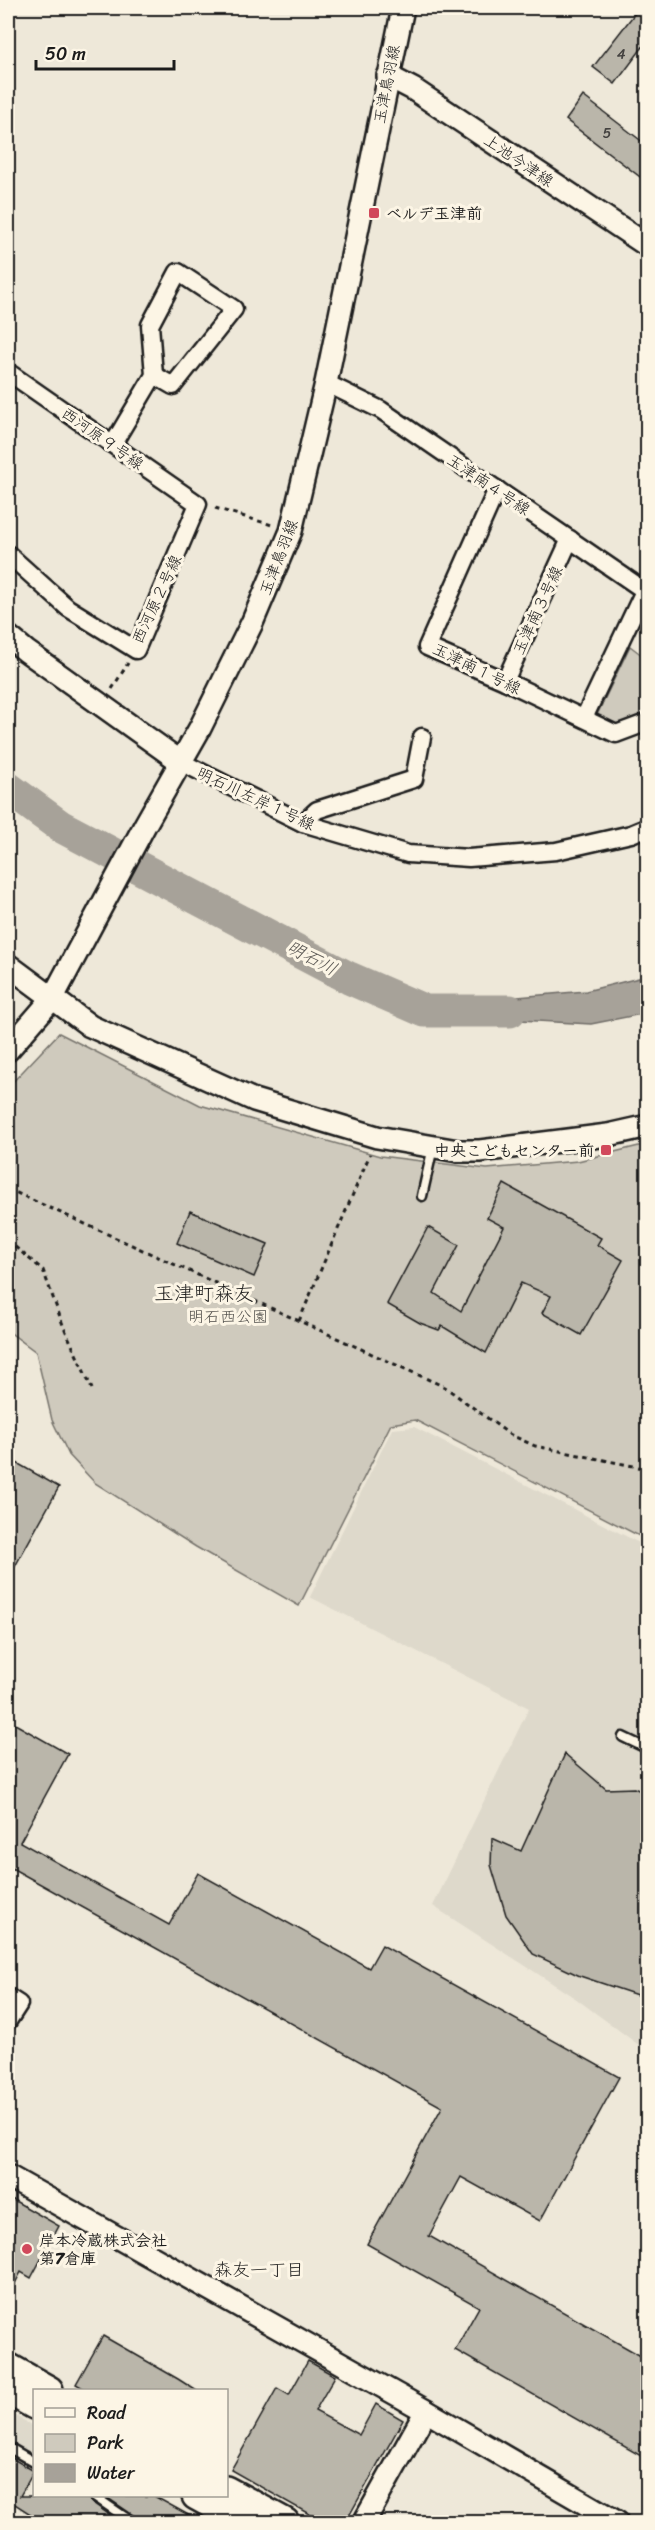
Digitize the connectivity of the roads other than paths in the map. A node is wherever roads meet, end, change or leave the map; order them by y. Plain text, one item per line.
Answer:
1 (403, 8) edge
2 (388, 76) junction
3 (648, 246) edge
4 (8, 372) edge
5 (154, 375) junction
6 (326, 382) junction
7 (113, 444) junction
8 (497, 489) junction
9 (198, 504) joint
10 (570, 539) junction
11 (8, 554) edge
12 (646, 592) edge
13 (8, 636) edge
14 (505, 681) junction
15 (584, 718) junction
16 (648, 722) edge
17 (422, 736) dead end
18 (181, 762) junction
19 (303, 823) junction
20 (648, 827) edge
21 (8, 965) edge
22 (52, 999) junction
23 (8, 1050) edge
24 (648, 1126) edge
25 (433, 1147) junction
26 (422, 1196) dead end
27 (623, 1737) dead end
28 (648, 1749) edge
29 (8, 1997) edge
30 (8, 2020) edge
31 (8, 2176) edge
32 (15, 2388) edge
33 (33, 2390) edge
34 (426, 2411) junction
35 (8, 2446) edge
36 (33, 2461) edge
37 (228, 2492) edge
38 (95, 2497) edge
39 (199, 2497) edge
40 (249, 2517) edge
41 (132, 2523) edge
42 (285, 2523) edge
43 (364, 2523) edge
44 (617, 2523) edge

1 - 2 street, 玉津鳥羽線
2 - 3 street, 上池今津線
2 - 6 street, 玉津鳥羽線
4 - 7 street, 西河原９号線
5 - 5 street
5 - 7 street
6 - 8 street, 玉津南４号線
6 - 18 street, 玉津鳥羽線
7 - 9 street, 西河原９号線
8 - 10 street, 玉津南４号線
8 - 14 street, 玉津南１号線
9 - 11 street, 西河原２号線
10 - 12 street, 玉津南４号線
10 - 14 street, 玉津南３号線
12 - 15 street
13 - 18 street, 明石川左岸１号線
14 - 15 street, 玉津南１号線
15 - 16 street, 玉津南１号線
17 - 19 street
18 - 19 street, 明石川左岸１号線
18 - 22 street, 玉津鳥羽線
19 - 20 street, 明石川左岸１号線
21 - 22 street
22 - 23 street, 玉津鳥羽線
22 - 25 street
24 - 25 street
25 - 26 lane
27 - 28 lane
29 - 30 street
31 - 34 street
32 - 33 highway
34 - 43 street
34 - 44 street
35 - 36 lane
37 - 40 highway
38 - 41 lane
39 - 40 highway
40 - 42 highway

